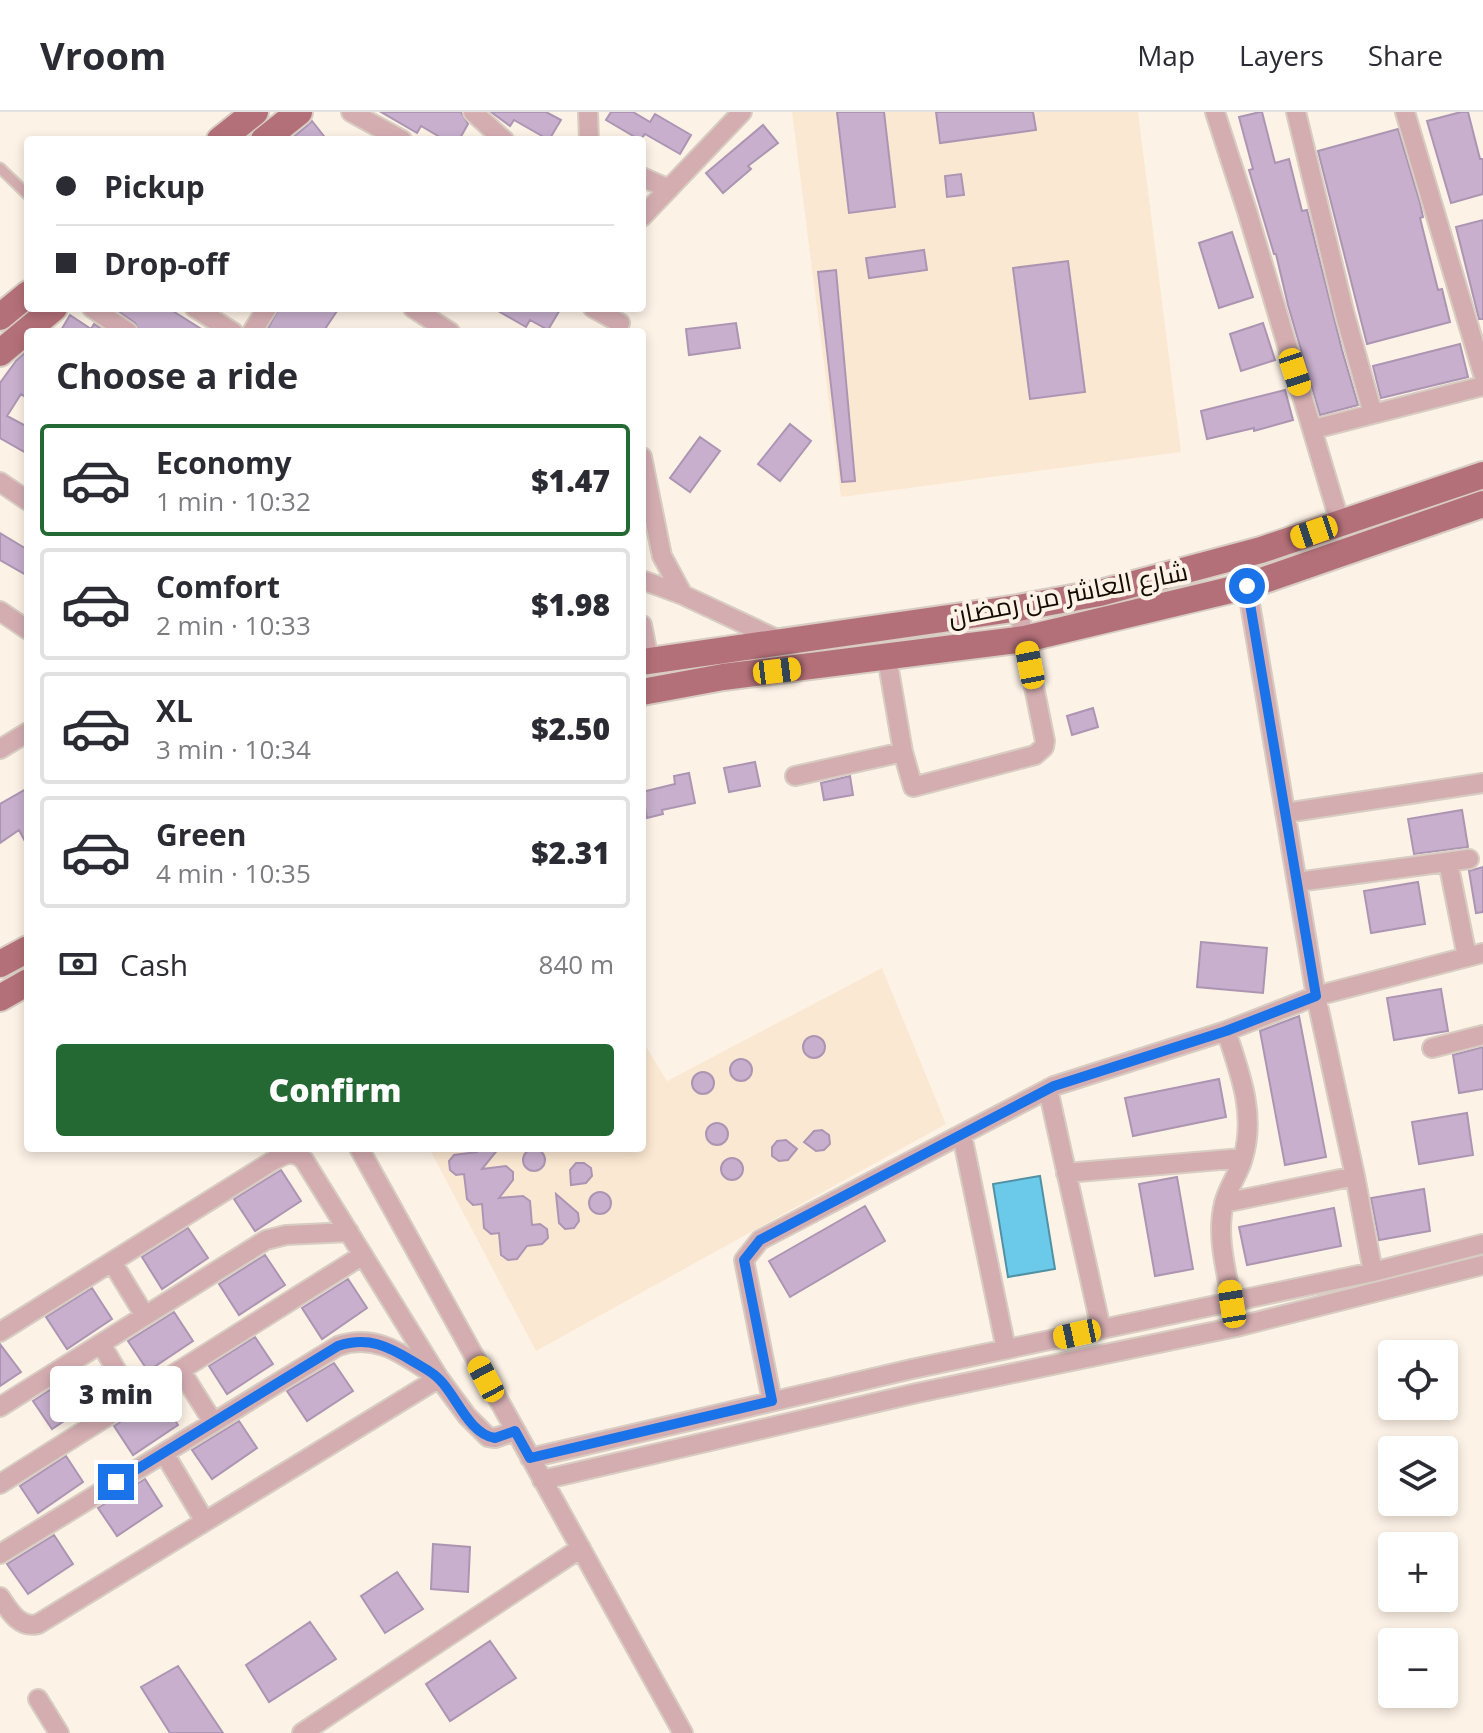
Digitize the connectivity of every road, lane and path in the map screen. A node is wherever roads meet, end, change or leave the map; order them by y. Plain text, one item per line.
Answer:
1 (255, 112) edge
2 (299, 112) edge
3 (351, 112) edge
4 (473, 112) edge
5 (588, 112) edge
6 (742, 112) edge
7 (1215, 112) edge
8 (1296, 112) edge
9 (1405, 112) edge
10 (225, 136) edge
11 (269, 136) edge
12 (379, 136) edge
13 (500, 136) edge
14 (589, 136) edge
15 (0, 168) edge
16 (646, 179) edge
17 (669, 189) junction
18 (24, 191) edge
19 (646, 213) edge
20 (24, 297) edge
21 (51, 312) edge
22 (98, 312) edge
23 (201, 312) edge
24 (419, 312) edge
25 (0, 317) edge
26 (38, 328) edge
27 (122, 328) edge
28 (227, 328) edge
29 (444, 328) edge
30 (24, 337) edge
31 (1479, 348) edge
32 (0, 353) edge
33 (1483, 374) edge
34 (1483, 386) edge
35 (1373, 414) junction
36 (1314, 429) junction
37 (1483, 475) edge
38 (646, 477) edge
39 (0, 482) edge
40 (24, 498) edge
41 (1483, 504) edge
42 (1340, 523) junction
43 (646, 581) edge
44 (1247, 586) junction
45 (683, 595) junction
46 (1018, 608) junction
47 (0, 611) edge
48 (24, 627) edge
49 (1025, 639) junction
50 (781, 641) junction
51 (887, 658) junction
52 (646, 661) edge
53 (646, 691) edge
54 (24, 734) edge
55 (0, 749) edge
56 (903, 752) junction
57 (795, 776) dead end
58 (1483, 783) edge
59 (1285, 813) junction
60 (1469, 859) dead end
61 (1448, 862) junction
62 (1297, 882) junction
63 (24, 951) edge
64 (1475, 955) edge
65 (0, 964) edge
66 (24, 984) edge
67 (1316, 996) junction
68 (0, 998) edge
69 (1226, 1031) junction
70 (1483, 1035) edge
71 (1432, 1048) dead end
72 (1048, 1089) junction
73 (962, 1135) junction
74 (361, 1152) edge
75 (1243, 1158) junction
76 (1066, 1173) junction
77 (1355, 1176) junction
78 (1224, 1203) junction
79 (349, 1232) junction
80 (1483, 1244) edge
81 (363, 1255) junction
82 (112, 1262) junction
83 (1483, 1265) edge
84 (1373, 1272) junction
85 (1232, 1304) junction
86 (145, 1316) junction
87 (1236, 1327) junction
88 (1101, 1329) junction
89 (0, 1332) edge
90 (101, 1344) junction
91 (1006, 1349) junction
92 (181, 1371) junction
93 (439, 1378) junction
94 (134, 1400) junction
95 (772, 1401) junction
96 (0, 1407) edge
97 (213, 1422) junction
98 (515, 1431) junction
99 (164, 1453) junction
100 (530, 1458) junction
101 (542, 1480) junction
102 (0, 1484) edge
103 (204, 1520) junction
104 (581, 1548) junction
105 (0, 1554) edge
106 (0, 1597) edge
107 (38, 1699) dead end
108 (59, 1733) edge
109 (302, 1733) edge
110 (683, 1733) edge

1 - 10 main road
2 - 11 main road
3 - 12 street
4 - 13 street
5 - 14 street
6 - 17 street
7 - 36 street
8 - 35 street
9 - 31 street
15 - 18 lane
16 - 17 street
17 - 19 street
20 - 25 main road
21 - 26 main road
22 - 27 street
23 - 28 street
24 - 29 street
30 - 32 main road
31 - 33 street
34 - 35 street
35 - 36 street
36 - 42 street
37 - 42 main road, شارع العاشر من رمضان
38 - 45 street
39 - 40 street
41 - 44 main road, شارع العاشر من رمضان
42 - 46 main road, شارع العاشر من رمضان
43 - 45 street
44 - 49 main road, شارع العاشر من رمضان
44 - 59 street
45 - 50 street
46 - 49 street
46 - 50 main road, شارع العاشر من رمضان
47 - 48 street
49 - 51 main road, شارع العاشر من رمضان
49 - 56 street
50 - 52 main road, شارع العاشر من رمضان
51 - 53 main road, شارع العاشر من رمضان
51 - 56 street
54 - 55 street
56 - 57 street
58 - 59 street
59 - 62 street
60 - 61 street
61 - 62 street
61 - 64 street
62 - 67 street
63 - 65 main road
64 - 67 street
66 - 68 main road
67 - 69 street
67 - 77 street
69 - 72 street
69 - 75 street
70 - 71 street
72 - 73 street
72 - 76 street
73 - 91 street
73 - 95 street
74 - 98 street
75 - 76 street
75 - 78 street
76 - 88 street
77 - 78 street
77 - 84 street
78 - 85 street
79 - 81 street
79 - 82 street
79 - 86 street
80 - 84 street
81 - 92 street
81 - 93 street
82 - 86 street
82 - 89 street
83 - 87 street
84 - 85 street
85 - 87 street
85 - 88 street
86 - 90 street
87 - 101 street
88 - 91 street
90 - 94 street
90 - 96 street
91 - 95 street
92 - 94 street
92 - 97 street
93 - 97 street
93 - 98 street
93 - 103 street
94 - 102 street
95 - 100 street
97 - 99 street
98 - 100 street
99 - 103 street
99 - 105 street
100 - 101 street
101 - 104 street
103 - 106 street
104 - 109 street
104 - 110 street
107 - 108 street

